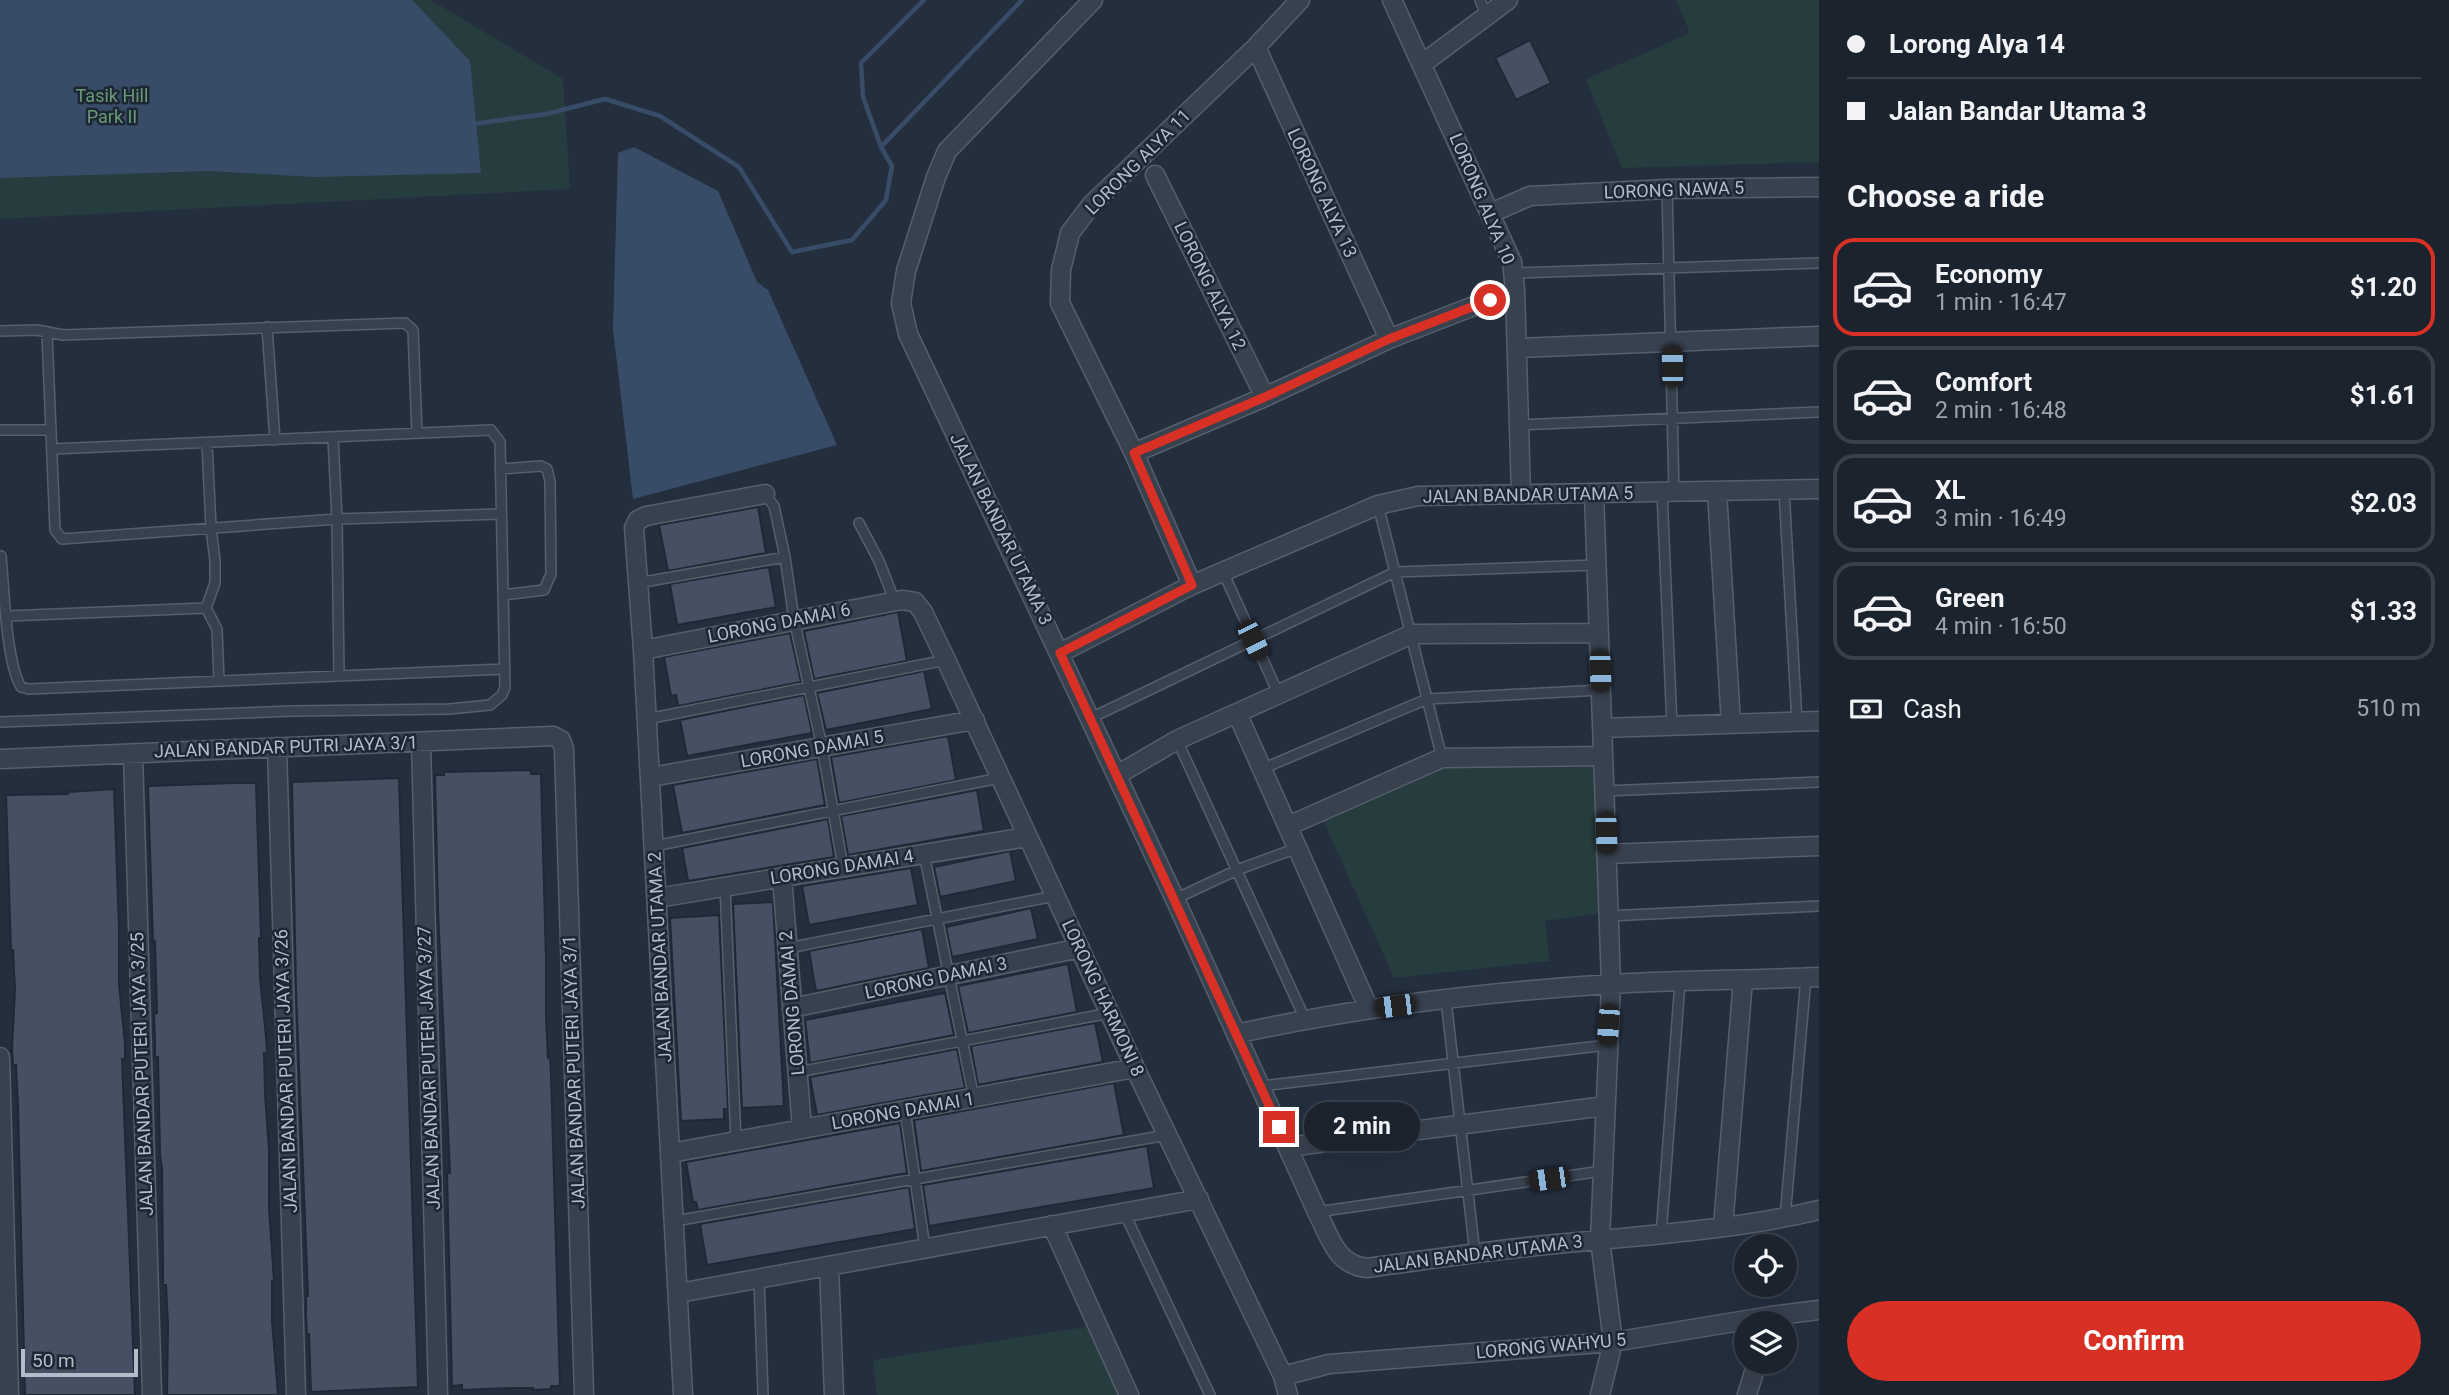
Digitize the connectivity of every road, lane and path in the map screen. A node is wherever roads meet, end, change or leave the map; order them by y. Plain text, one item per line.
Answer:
1 (1093, 0) edge
2 (1300, 0) edge
3 (1392, 0) edge
4 (1508, 0) edge
5 (1483, 7) edge
6 (1256, 47) junction
7 (1422, 64) junction
8 (1155, 175) dead end
9 (1819, 187) edge
10 (1667, 189) junction
11 (1491, 214) junction
12 (1819, 263) edge
13 (1670, 268) junction
14 (1514, 282) junction
15 (267, 327) junction
16 (0, 331) edge
17 (47, 333) junction
18 (1819, 336) edge
19 (1389, 339) junction
20 (1672, 340) junction
21 (1517, 348) junction
22 (1265, 397) junction
23 (1819, 412) edge
24 (1673, 419) junction
25 (1519, 425) junction
26 (0, 430) edge
27 (51, 430) junction
28 (417, 433) junction
29 (333, 437) junction
30 (275, 440) junction
31 (207, 443) junction
32 (52, 449) junction
33 (1134, 453) junction
34 (500, 469) junction
35 (1819, 489) edge
36 (1784, 490) junction
37 (1717, 491) junction
38 (1668, 492) junction
39 (1594, 493) junction
40 (765, 494) joint
41 (1521, 494) junction
42 (1378, 505) junction
43 (501, 514) junction
44 (337, 519) junction
45 (859, 523) dead end
46 (211, 528) junction
47 (1, 556) edge
48 (785, 557) junction
49 (1597, 565) junction
50 (1223, 572) junction
51 (1395, 572) junction
52 (638, 583) junction
53 (1192, 585) junction
54 (503, 595) junction
55 (895, 602) junction
56 (915, 602) joint
57 (206, 608) junction
58 (7, 616) junction
59 (794, 619) junction
60 (1599, 633) junction
61 (1412, 635) junction
62 (1253, 640) junction
63 (643, 650) junction
64 (1060, 653) junction
65 (946, 660) junction
66 (505, 669) junction
67 (339, 676) junction
68 (219, 681) junction
69 (809, 686) junction
70 (1601, 690) junction
71 (1279, 695) junction
72 (1427, 699) junction
73 (1237, 713) junction
74 (1091, 718) junction
75 (647, 719) junction
76 (975, 720) junction
77 (1819, 721) edge
78 (0, 722) edge
79 (1797, 722) junction
80 (1731, 724) junction
81 (1672, 726) junction
82 (1602, 728) junction
83 (1177, 740) junction
84 (421, 741) junction
85 (277, 747) junction
86 (822, 747) junction
87 (564, 749) joint
88 (133, 754) junction
89 (1603, 756) junction
90 (1442, 758) junction
91 (0, 759) edge
92 (1262, 769) junction
93 (1117, 775) junction
94 (650, 777) junction
95 (1000, 778) junction
96 (1819, 782) edge
97 (1604, 790) junction
98 (834, 813) junction
99 (1288, 826) junction
100 (1027, 837) junction
101 (654, 846) junction
102 (1819, 846) edge
103 (1297, 848) junction
104 (924, 854) junction
105 (1606, 854) junction
106 (843, 867) junction
107 (1237, 870) junction
108 (782, 877) junction
109 (725, 886) junction
110 (1055, 896) junction
111 (657, 898) junction
112 (1175, 899) junction
113 (1819, 906) edge
114 (1608, 915) junction
115 (937, 919) junction
116 (788, 948) junction
117 (1080, 948) junction
118 (949, 975) junction
119 (1813, 977) edge
120 (1743, 980) junction
121 (1681, 982) junction
122 (1611, 984) junction
123 (1446, 1000) junction
124 (792, 1008) junction
125 (1369, 1009) junction
126 (1110, 1013) junction
127 (1305, 1019) junction
128 (1236, 1034) junction
129 (963, 1041) junction
130 (1607, 1045) junction
131 (0, 1057) edge
132 (1454, 1063) junction
133 (1135, 1069) junction
134 (798, 1072) junction
135 (1261, 1086) junction
136 (974, 1098) junction
137 (1605, 1106) junction
138 (905, 1110) junction
139 (1461, 1125) junction
140 (802, 1129) junction
141 (1167, 1135) junction
142 (736, 1141) junction
143 (1289, 1147) junction
144 (671, 1153) junction
145 (1602, 1171) junction
146 (2, 1176) edge
147 (916, 1179) junction
148 (1468, 1191) junction
149 (1199, 1199) junction
150 (1819, 1210) edge
151 (1124, 1212) junction
152 (1317, 1212) junction
153 (1785, 1218) junction
154 (675, 1221) junction
155 (1052, 1225) junction
156 (1723, 1227) junction
157 (1661, 1236) junction
158 (1600, 1240) junction
159 (925, 1248) junction
160 (1475, 1254) junction
161 (829, 1266) junction
162 (759, 1279) junction
163 (679, 1293) junction
164 (1819, 1310) edge
165 (1797, 1314) edge
166 (4, 1324) edge
167 (1734, 1324) edge
168 (1613, 1342) junction
169 (1753, 1374) edge
170 (1283, 1377) junction
171 (9, 1395) edge
172 (152, 1395) edge
173 (296, 1395) edge
174 (438, 1395) edge
175 (584, 1395) edge
176 (683, 1395) edge
177 (764, 1395) edge
178 (834, 1395) edge
179 (1129, 1395) edge
180 (1210, 1395) edge
181 (1288, 1395) edge
182 (1600, 1395) edge
183 (1747, 1395) edge

1 - 64 street, JALAN BANDAR UTAMA 3
2 - 6 street, LORONG ALYA 11
3 - 7 street, LORONG ALYA 10
4 - 5 street
5 - 7 street
6 - 19 street, LORONG ALYA 13
6 - 33 street, LORONG ALYA 11
7 - 11 street, LORONG ALYA 10
8 - 22 street, LORONG ALYA 12
9 - 10 street, LORONG NAWA 5
10 - 11 street, LORONG NAWA 5
10 - 13 lane
11 - 14 street, LORONG ALYA 10
12 - 13 lane
13 - 14 lane
13 - 20 lane
14 - 19 street
14 - 21 street, LORONG ALYA 10
15 - 17 lane
15 - 28 lane
15 - 30 lane
16 - 17 lane
17 - 27 lane
18 - 20 street
19 - 22 street
20 - 21 street
20 - 24 lane
21 - 25 street, LORONG ALYA 10
22 - 33 street
23 - 24 lane
24 - 25 lane
24 - 38 lane
25 - 41 street, LORONG ALYA 10
26 - 27 lane
27 - 32 lane
28 - 29 lane
28 - 34 lane
29 - 30 lane
29 - 44 lane
30 - 31 lane
31 - 32 lane
31 - 46 lane
32 - 46 lane
33 - 53 street, LORONG ALYA 11
34 - 43 lane
34 - 54 lane
35 - 36 street, JALAN BANDAR UTAMA 5
36 - 37 street, JALAN BANDAR UTAMA 5
36 - 79 lane
37 - 38 street, JALAN BANDAR UTAMA 5
37 - 80 street
38 - 39 street, JALAN BANDAR UTAMA 5
38 - 81 lane
39 - 41 street, JALAN BANDAR UTAMA 5
39 - 49 street
40 - 48 lane
40 - 52 street, JALAN BANDAR UTAMA 2
41 - 42 street, JALAN BANDAR UTAMA 5
42 - 50 street, JALAN BANDAR UTAMA 5
42 - 51 lane
43 - 44 lane
43 - 54 lane
44 - 46 lane
44 - 67 lane
45 - 55 lane
46 - 57 lane
47 - 58 lane
48 - 52 lane
48 - 59 lane
49 - 51 lane
49 - 60 street
50 - 53 street, JALAN BANDAR UTAMA 5
50 - 62 lane
51 - 61 lane
51 - 62 lane
52 - 63 street, JALAN BANDAR UTAMA 2
53 - 64 street, JALAN BANDAR UTAMA 5
54 - 66 lane
55 - 56 street, LORONG DAMAI 6
55 - 59 street, LORONG DAMAI 6
56 - 65 street, LORONG HARMONI 8
57 - 58 lane
57 - 68 lane
58 - 68 lane
59 - 63 street, LORONG DAMAI 6
59 - 69 lane
60 - 61 street
60 - 70 street
61 - 71 street
61 - 72 lane
62 - 71 lane
62 - 74 lane
63 - 75 street, JALAN BANDAR UTAMA 2
64 - 74 street, JALAN BANDAR UTAMA 3
65 - 69 lane
65 - 76 street, LORONG HARMONI 8
66 - 67 lane
66 - 78 lane
67 - 68 lane
69 - 75 lane
69 - 86 lane
70 - 72 lane
70 - 82 street
71 - 73 street
72 - 90 lane
72 - 92 lane
73 - 83 street
73 - 92 street
74 - 93 street, JALAN BANDAR UTAMA 3
75 - 94 street, JALAN BANDAR UTAMA 2
76 - 86 street, LORONG DAMAI 5
76 - 95 street, LORONG HARMONI 8
77 - 79 street
79 - 80 street
80 - 81 street
81 - 82 street
82 - 89 street
83 - 93 street
83 - 107 lane
84 - 85 street, JALAN BANDAR PUTRI JAYA 3/1
84 - 87 street, JALAN BANDAR PUTRI JAYA 3/1
84 - 174 street, JALAN BANDAR PUTERI JAYA 3/27
85 - 88 street, JALAN BANDAR PUTRI JAYA 3/1
85 - 173 street, JALAN BANDAR PUTERI JAYA 3/26
86 - 94 street, LORONG DAMAI 5
86 - 98 lane
87 - 175 street, JALAN BANDAR PUTERI JAYA 3/1
88 - 91 street, JALAN BANDAR PUTRI JAYA 3/1
88 - 172 street, JALAN BANDAR PUTERI JAYA 3/25
89 - 90 street
89 - 97 street
90 - 99 street
92 - 99 street
93 - 112 street, JALAN BANDAR UTAMA 3
94 - 101 street, JALAN BANDAR UTAMA 2
95 - 98 lane
95 - 100 street, LORONG HARMONI 8
96 - 97 lane
97 - 105 street
98 - 101 lane
98 - 106 lane
99 - 103 street
100 - 104 street, LORONG DAMAI 4
100 - 110 street, LORONG HARMONI 8
101 - 111 street, JALAN BANDAR UTAMA 2
102 - 105 street
103 - 107 lane
103 - 125 street
104 - 106 street, LORONG DAMAI 4
104 - 115 lane
105 - 114 street
106 - 108 street, LORONG DAMAI 4
107 - 112 lane
107 - 127 lane
108 - 109 street, LORONG DAMAI 4
108 - 116 street, LORONG DAMAI 2
109 - 111 street, LORONG DAMAI 4
109 - 142 lane
110 - 115 lane
110 - 117 street, LORONG HARMONI 8
111 - 144 street, JALAN BANDAR UTAMA 2
112 - 128 street, JALAN BANDAR UTAMA 3
113 - 114 lane
114 - 122 street
115 - 116 lane
115 - 118 lane
116 - 124 street, LORONG DAMAI 2
117 - 118 street, LORONG DAMAI 3
117 - 126 street, LORONG HARMONI 8
118 - 124 street, LORONG DAMAI 3
118 - 129 lane
119 - 120 street
119 - 153 lane
120 - 121 street
120 - 156 street
121 - 122 street
121 - 157 lane
122 - 123 street
122 - 130 street
123 - 125 street
123 - 132 lane
124 - 134 street, LORONG DAMAI 2
125 - 127 street
126 - 129 lane
126 - 133 street, LORONG HARMONI 8
127 - 128 street
128 - 135 street, JALAN BANDAR UTAMA 3
129 - 134 lane
129 - 136 lane
130 - 132 lane
130 - 137 street
131 - 146 street
132 - 135 lane
132 - 139 lane
133 - 136 street, LORONG DAMAI 1
133 - 141 street, LORONG HARMONI 8
134 - 140 street, LORONG DAMAI 2
135 - 143 street, JALAN BANDAR UTAMA 3
136 - 138 street, LORONG DAMAI 1
137 - 139 street
137 - 145 street
138 - 140 street, LORONG DAMAI 1
138 - 147 lane
139 - 143 street
139 - 148 lane
140 - 142 street, LORONG DAMAI 1
141 - 147 lane
141 - 149 street, LORONG HARMONI 8
142 - 144 street, LORONG DAMAI 1
143 - 152 street, JALAN BANDAR UTAMA 3
144 - 154 street, JALAN BANDAR UTAMA 2
145 - 148 lane
145 - 158 street
146 - 166 street
147 - 154 lane
147 - 159 lane
148 - 152 lane
148 - 160 lane
149 - 151 street
149 - 170 street, LORONG HARMONI 8
150 - 153 street, JALAN BANDAR UTAMA 3
151 - 155 street
151 - 180 lane
152 - 160 street, JALAN BANDAR UTAMA 3
153 - 156 street, JALAN BANDAR UTAMA 3
154 - 163 street, JALAN BANDAR UTAMA 2
155 - 159 street
155 - 179 street
156 - 157 street, JALAN BANDAR UTAMA 3
157 - 158 street, JALAN BANDAR UTAMA 3
158 - 160 street, JALAN BANDAR UTAMA 3
158 - 168 street
159 - 161 street
161 - 162 street
161 - 178 street
162 - 163 street
162 - 177 lane
163 - 176 street, JALAN BANDAR UTAMA 2
164 - 165 street, LORONG WAHYU 5
166 - 171 street
167 - 168 street, LORONG WAHYU 5
168 - 170 street, LORONG WAHYU 5
168 - 182 street
169 - 183 street
170 - 181 street, LORONG HARMONI 8

